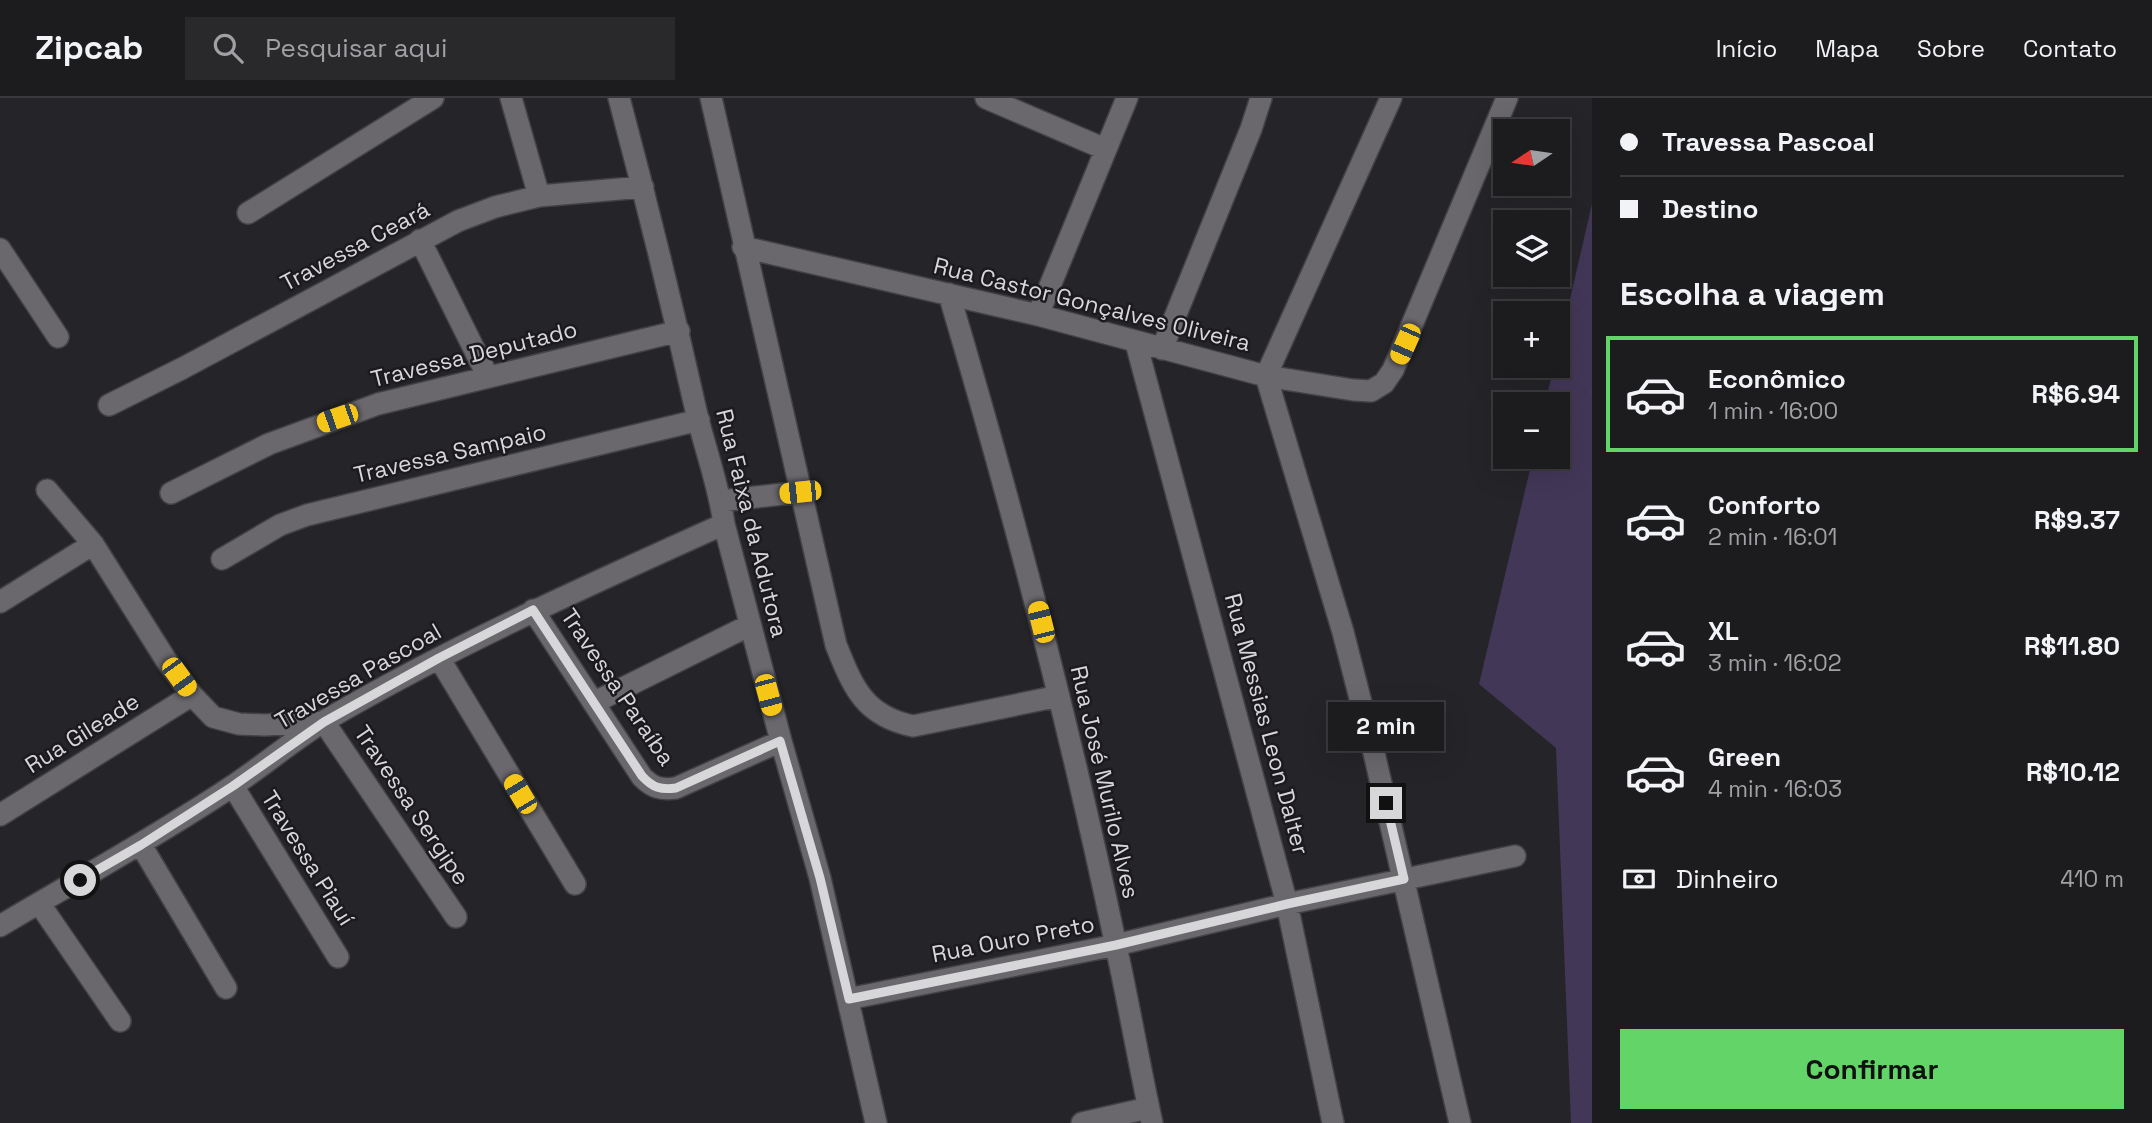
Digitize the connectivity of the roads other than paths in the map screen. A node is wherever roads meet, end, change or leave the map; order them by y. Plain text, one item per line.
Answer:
1 (433, 98) edge
2 (511, 98) edge
3 (619, 98) edge
4 (711, 98) edge
5 (986, 98) edge
6 (1127, 98) edge
7 (1261, 98) edge
8 (1391, 98) edge
9 (1507, 98) edge
10 (1105, 149) junction
11 (643, 187) junction
12 (539, 196) junction
13 (248, 213) dead end
14 (420, 240) junction
15 (743, 247) junction
16 (0, 249) edge
17 (949, 294) junction
18 (1038, 315) junction
19 (678, 331) junction
20 (58, 337) dead end
21 (1136, 343) junction
22 (1162, 349) junction
23 (1266, 376) junction
24 (488, 377) junction
25 (109, 405) dead end
26 (699, 420) junction
27 (47, 490) dead end
28 (800, 492) junction
29 (171, 493) dead end
30 (721, 501) junction
31 (724, 524) junction
32 (93, 544) junction
33 (222, 559) dead end
34 (0, 602) edge
35 (533, 610) junction
36 (750, 625) junction
37 (439, 658) junction
38 (192, 695) junction
39 (1059, 696) junction
40 (595, 702) junction
41 (324, 722) junction
42 (780, 741) junction
43 (233, 786) junction
44 (0, 815) edge
45 (141, 845) junction
46 (1515, 856) dead end
47 (1404, 879) junction
48 (575, 884) dead end
49 (39, 903) junction
50 (1287, 904) junction
51 (456, 918) dead end
52 (0, 926) edge
53 (1116, 945) junction
54 (338, 957) dead end
55 (226, 988) dead end
56 (849, 999) junction
57 (120, 1021) dead end
58 (1150, 1115) edge
59 (876, 1123) edge
60 (1082, 1123) edge
61 (1333, 1123) edge
62 (1460, 1123) edge

1 - 13 street
2 - 12 street
3 - 11 street, Rua Faixa da Adutora
4 - 15 street
5 - 10 street
6 - 10 street
7 - 22 street
8 - 23 street
9 - 23 street, Rua Castor Gonçalves Oliveira
10 - 18 street
11 - 12 street, Travessa Ceará
11 - 19 street, Rua Faixa da Adutora
12 - 14 street, Travessa Ceará
14 - 24 street
14 - 25 street, Travessa Ceará
15 - 17 street, Rua Castor Gonçalves Oliveira
15 - 28 street
16 - 20 street
17 - 18 street, Rua Castor Gonçalves Oliveira
17 - 39 street, Rua José Murilo Alves
18 - 21 street, Rua Castor Gonçalves Oliveira
19 - 24 street, Travessa Deputado
19 - 26 street, Rua Faixa da Adutora
21 - 22 street, Rua Castor Gonçalves Oliveira
21 - 50 street, Rua Messias Leon Dalter
22 - 23 street, Rua Castor Gonçalves Oliveira
23 - 47 street
24 - 29 street, Travessa Deputado
26 - 30 street, Rua Faixa da Adutora
26 - 33 street, Travessa Sampaio
27 - 32 street
28 - 30 street
28 - 39 street
30 - 31 street, Rua Faixa da Adutora
31 - 35 street, Travessa Pascoal
31 - 36 street, Rua Faixa da Adutora
32 - 34 street
32 - 38 street
35 - 37 street, Travessa Pascoal
35 - 40 street, Travessa Paraíba
36 - 40 street
36 - 42 street, Rua Faixa da Adutora
37 - 41 street, Travessa Pascoal
37 - 48 street
38 - 41 street
38 - 44 street, Rua Gileade
39 - 53 street, Rua José Murilo Alves
40 - 42 street, Travessa Paraíba
41 - 43 street, Travessa Pascoal
41 - 51 street, Travessa Sergipe
42 - 56 street, Rua Faixa da Adutora
43 - 45 street, Travessa Pascoal
43 - 54 street, Travessa Piauí
45 - 49 street, Travessa Pascoal
45 - 55 street
46 - 47 street, Rua Ouro Preto
47 - 50 street, Rua Ouro Preto
47 - 62 street
49 - 52 street, Travessa Pascoal
49 - 57 street
50 - 53 street, Rua Ouro Preto
50 - 61 street, Rua Messias Leon Dalter
53 - 56 street, Rua Ouro Preto
53 - 58 street, Rua José Murilo Alves
56 - 59 street, Rua Faixa da Adutora
58 - 60 street

